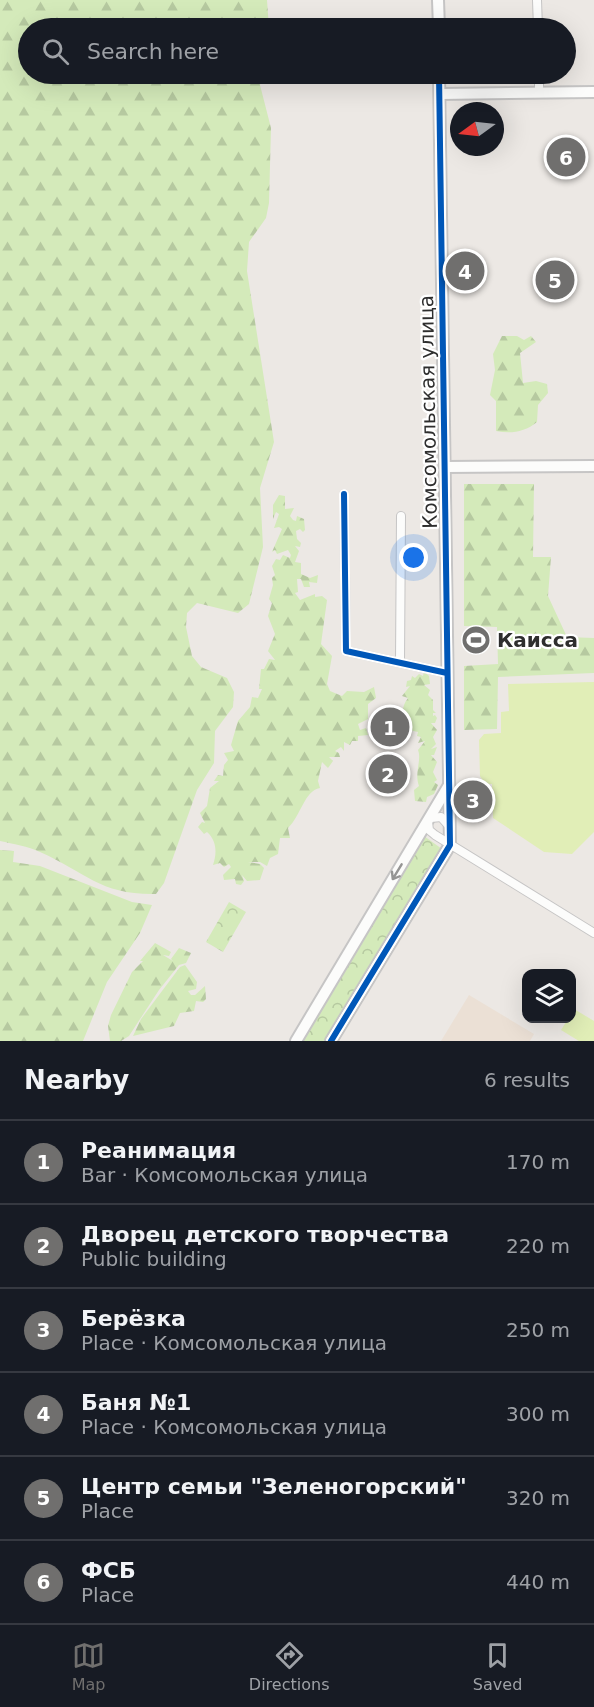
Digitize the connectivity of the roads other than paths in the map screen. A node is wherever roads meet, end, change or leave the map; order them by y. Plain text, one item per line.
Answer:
1 (438, 0) edge
2 (537, 0) edge
3 (439, 18) edge
4 (538, 18) edge
5 (440, 84) edge
6 (539, 84) edge
7 (594, 92) edge
8 (539, 93) junction
9 (440, 94) junction
10 (594, 466) edge
11 (446, 467) junction
12 (344, 494) dead end
13 (401, 516) dead end
14 (399, 661) junction
15 (447, 673) junction
16 (451, 779) junction
17 (430, 820) junction
18 (451, 828) junction
19 (450, 846) junction
20 (594, 933) edge
21 (296, 1041) edge
22 (331, 1041) edge

1 - 3 street
2 - 4 street
5 - 9 street, Комсомольская улица
6 - 8 street
7 - 8 street
8 - 9 street
9 - 11 street, Комсомольская улица
10 - 11 street
11 - 15 street, Комсомольская улица
12 - 14 street
13 - 14 street
14 - 15 street
15 - 16 street, Комсомольская улица
16 - 17 street, Комсомольская улица
16 - 18 street, Комсомольская улица
17 - 18 street
17 - 19 street
17 -> 21 street, Комсомольская улица
18 - 19 street, Комсомольская улица
19 - 20 street
19 - 22 street, Комсомольская улица

